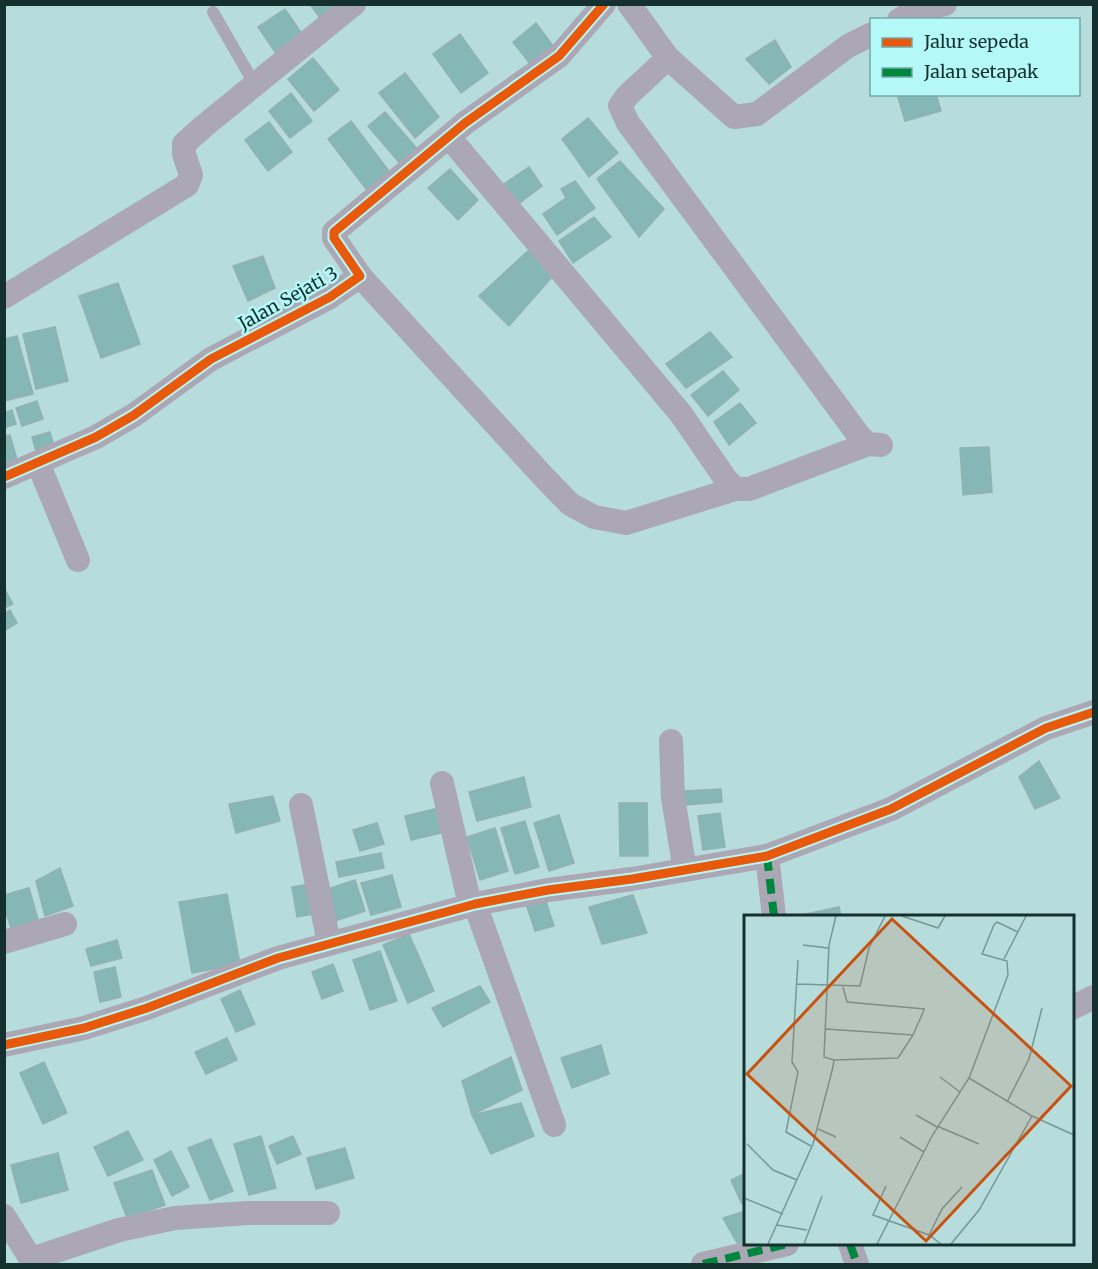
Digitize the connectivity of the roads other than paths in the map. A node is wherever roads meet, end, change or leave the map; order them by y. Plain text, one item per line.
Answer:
1 (354, 4) edge
2 (604, 4) edge
3 (629, 4) edge
4 (945, 4) edge
5 (213, 12) dead end
6 (902, 18) edge
7 (870, 35) edge
8 (668, 58) junction
9 (255, 85) junction
10 (449, 137) junction
11 (360, 276) junction
12 (4, 297) edge
13 (38, 463) junction
14 (4, 477) edge
15 (735, 489) junction
16 (78, 560) dead end
17 (1094, 712) edge
18 (670, 741) dead end
19 (442, 783) dead end
20 (301, 805) dead end
21 (767, 856) junction
22 (685, 870) junction
23 (473, 904) junction
24 (774, 915) edge
25 (64, 924) dead end
26 (4, 942) edge
27 (329, 943) junction
28 (1094, 997) edge
29 (1074, 1007) edge
30 (4, 1045) edge
31 (554, 1125) dead end
32 (328, 1213) dead end
33 (4, 1216) edge
34 (783, 1245) edge
35 (850, 1245) edge
36 (33, 1262) edge
37 (703, 1264) edge
38 (857, 1264) edge

1 - 9 street
2 - 10 street, Jalan Sejati 3
3 - 8 street
4 - 6 street
5 - 9 lane
7 - 8 street
8 - 15 street
9 - 12 street
10 - 11 street, Jalan Sejati 3
10 - 15 street
11 - 13 street, Jalan Sejati 3
11 - 15 street
13 - 14 street, Jalan Sejati 3
13 - 16 street
17 - 21 street
18 - 22 street
19 - 23 street
20 - 27 street
21 - 22 street
21 - 24 street
22 - 23 street
23 - 27 street
23 - 31 street
25 - 26 street
27 - 30 street
28 - 29 street
32 - 36 street
33 - 36 street
34 - 37 street
35 - 38 street

